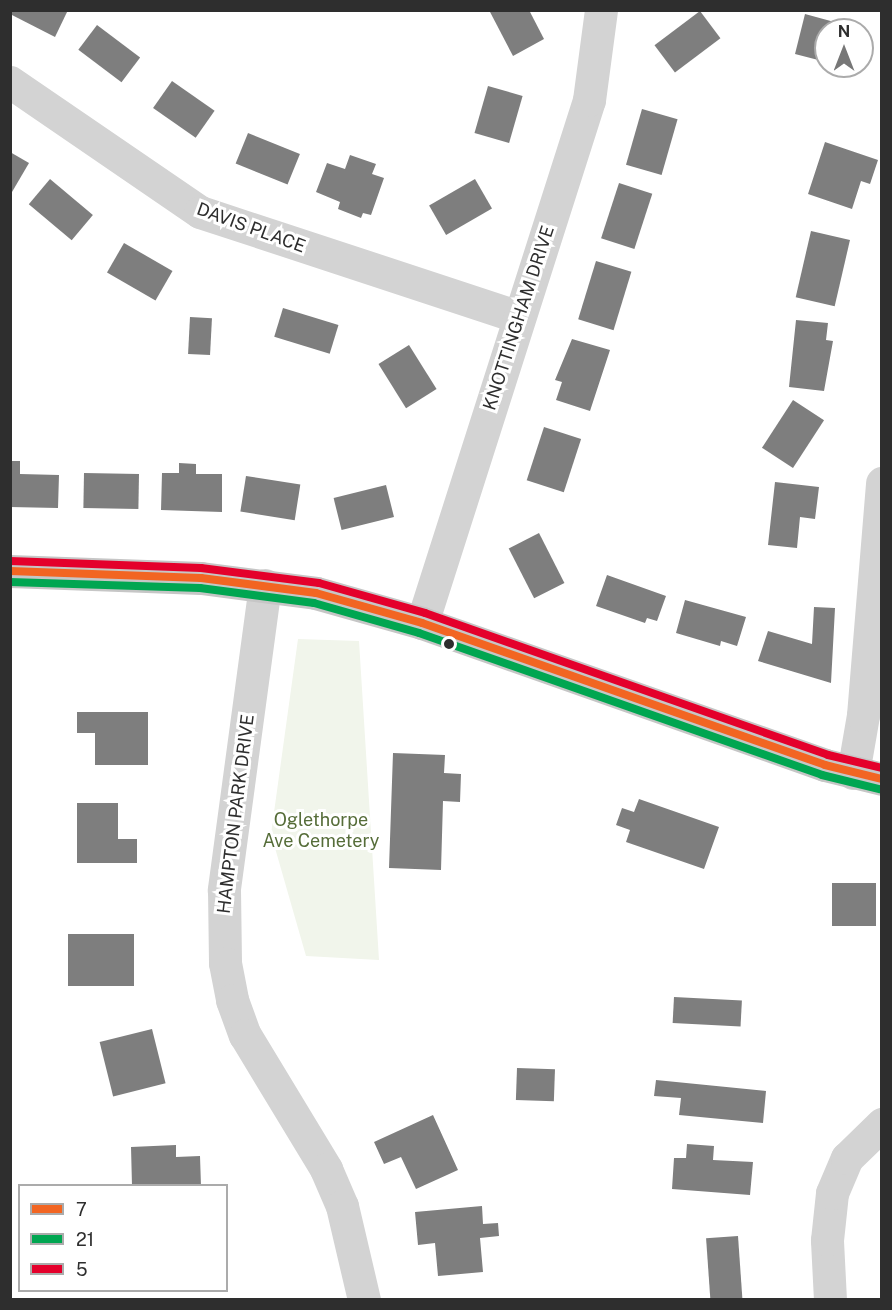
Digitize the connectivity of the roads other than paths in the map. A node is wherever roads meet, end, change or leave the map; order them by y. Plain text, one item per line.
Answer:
1 (601, 10) edge
2 (10, 82) edge
3 (519, 317) junction
4 (882, 483) edge
5 (10, 571) edge
6 (265, 585) junction
7 (422, 623) junction
8 (867, 776) edge
9 (882, 1124) edge
10 (364, 1299) edge
11 (830, 1299) edge

1 - 3 street, KNOTTINGHAM DRIVE
2 - 3 street, DAVIS PLACE
3 - 7 street, KNOTTINGHAM DRIVE
4 - 8 street
5 - 6 main road
6 - 7 main road
6 - 10 street, HAMPTON PARK DRIVE
7 - 8 main road
9 - 11 street

